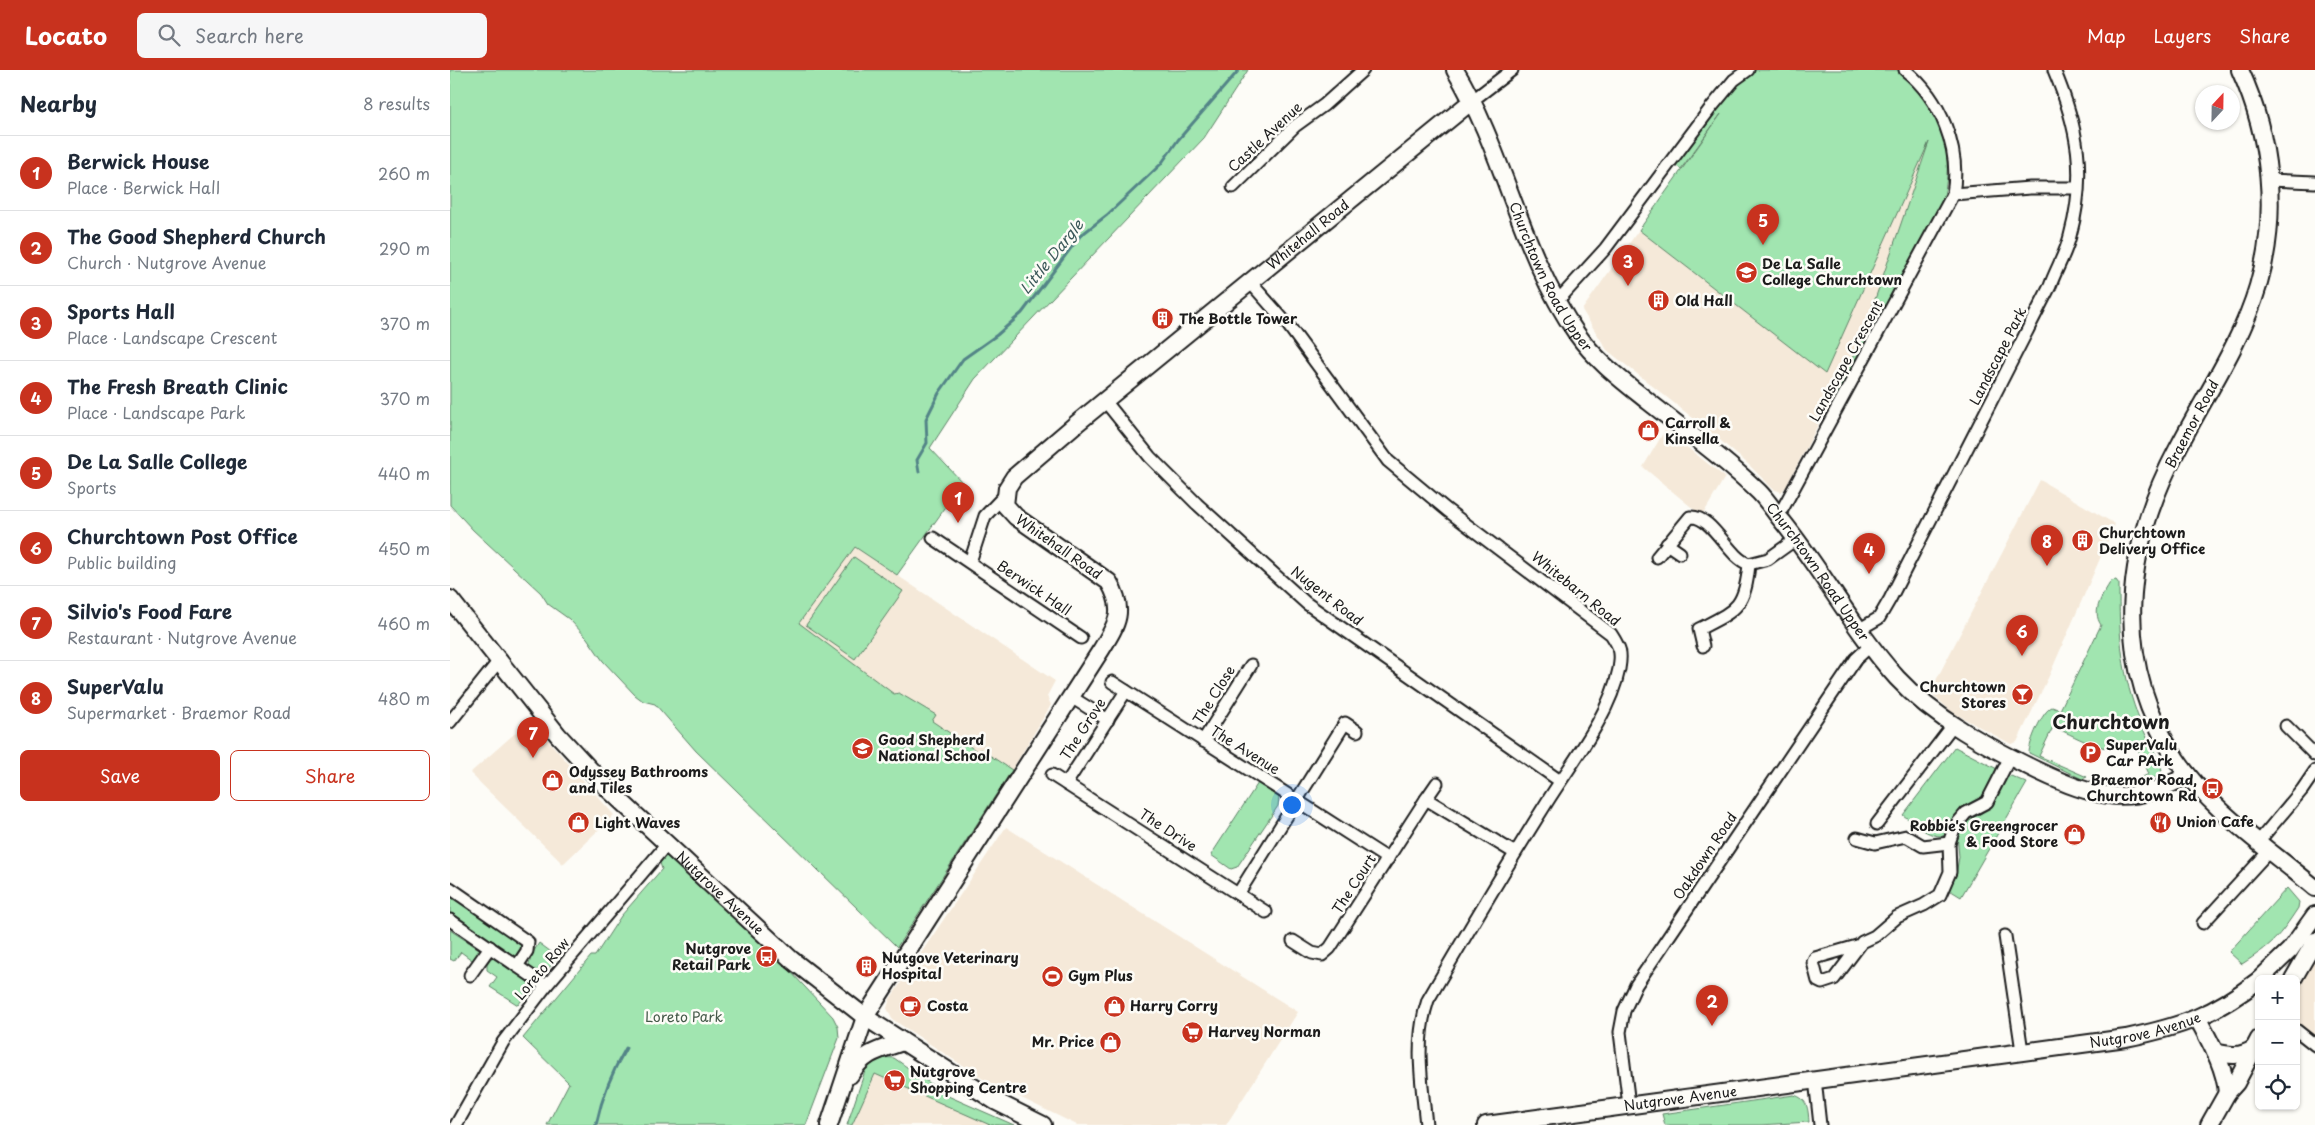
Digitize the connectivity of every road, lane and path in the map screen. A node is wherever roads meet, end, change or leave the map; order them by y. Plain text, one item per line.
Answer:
1 (1363, 70) edge
2 (1455, 70) edge
3 (1512, 70) edge
4 (1748, 70) edge
5 (1906, 70) edge
6 (2054, 70) edge
7 (2240, 70) edge
8 (1473, 100) junction
9 (2268, 180) junction
10 (2315, 182) edge
11 (1233, 187) dead end
12 (2077, 188) junction
13 (1953, 194) junction
14 (1250, 282) junction
15 (1555, 299) junction
16 (1106, 401) junction
17 (1005, 495) junction
18 (1777, 515) junction
19 (932, 538) dead end
20 (1796, 539) junction
21 (1667, 544) junction
22 (1680, 553) dead end
23 (1657, 557) dead end
24 (970, 562) junction
25 (1749, 564) junction
26 (450, 599) edge
27 (1860, 629) junction
28 (1081, 638) dead end
29 (1871, 645) junction
30 (1703, 646) dead end
31 (498, 662) junction
32 (1251, 665) dead end
33 (1112, 682) dead end
34 (1126, 691) junction
35 (1071, 697) junction
36 (1108, 720) junction
37 (450, 722) edge
38 (1953, 725) junction
39 (2286, 726) dead end
40 (1357, 731) dead end
41 (1202, 741) junction
42 (2315, 755) edge
43 (2010, 757) junction
44 (2315, 770) edge
45 (1052, 775) dead end
46 (2188, 775) junction
47 (1560, 781) junction
48 (1437, 783) dead end
49 (1066, 784) junction
50 (1295, 799) junction
51 (1426, 799) junction
52 (1878, 824) dead end
53 (1857, 838) dead end
54 (1949, 843) junction
55 (667, 844) junction
56 (2264, 845) junction
57 (1515, 853) junction
58 (1388, 859) junction
59 (450, 888) edge
60 (2315, 888) edge
61 (1238, 894) junction
62 (1266, 912) dead end
63 (2315, 915) edge
64 (450, 920) edge
65 (2203, 923) dead end
66 (2005, 936) dead end
67 (2310, 940) edge
68 (1293, 941) dead end
69 (1857, 946) dead end
70 (490, 947) junction
71 (518, 966) junction
72 (470, 975) dead end
73 (2265, 975) edge
74 (2295, 975) edge
75 (546, 986) junction
76 (2251, 994) edge
77 (865, 1017) junction
78 (2198, 1018) junction
79 (2300, 1033) edge
80 (903, 1042) junction
81 (2255, 1045) edge
82 (2255, 1046) edge
83 (2315, 1046) edge
84 (2022, 1051) junction
85 (2215, 1052) junction
86 (1815, 1079) junction
87 (840, 1093) junction
88 (2227, 1093) junction
89 (1629, 1105) junction
90 (456, 1125) edge
91 (829, 1125) edge
92 (1043, 1125) edge
93 (1426, 1125) edge
94 (1486, 1125) edge
95 (1820, 1125) edge
96 (2210, 1125) edge

1 - 11 street, Castle Avenue
2 - 8 main road, Churchtown Road Upper
3 - 8 street
4 - 15 street
5 - 13 street, Landscape Crescent
6 - 12 street, Landscape Park
7 - 9 main road, Braemor Road
8 - 14 main road, Whitehall Road
8 - 15 main road, Churchtown Road Upper
9 - 10 street
9 - 46 main road, Braemor Road
12 - 13 street
12 - 27 street, Landscape Park
13 - 18 street, Landscape Crescent
14 - 16 main road, Whitehall Road
14 - 47 street, Whitebarn Road
15 - 18 main road, Churchtown Road Upper
16 - 17 main road, Whitehall Road
16 - 47 street, Nugent Road
17 - 24 street
17 - 35 main road, Whitehall Road
18 - 20 main road, Churchtown Road Upper
19 - 24 street, Berwick Hall
20 - 25 street
20 - 27 main road, Churchtown Road Upper
21 - 22 street
21 - 23 street
21 - 25 street
24 - 28 street, Berwick Hall
25 - 30 street
26 - 31 main road, Nutgrove Avenue
27 - 29 main road, Churchtown Road Upper
29 - 38 main road, Churchtown Road Upper
29 - 89 street, Oakdown Road
31 - 37 street
31 - 55 main road, Nutgrove Avenue
32 - 41 street, The Close
33 - 34 street, The Avenue
34 - 36 street, The Grove
34 - 41 street, The Avenue
35 - 36 street
35 - 77 main road, Whitehall Road
36 - 49 street, The Grove
38 - 43 main road, Churchtown Road Upper
38 - 52 street
39 - 42 street
40 - 50 street
41 - 50 street, The Avenue
43 - 46 main road, Churchtown Road Upper
43 - 54 street
44 - 56 street
45 - 49 street, The Drive
46 - 56 main road
47 - 57 street, Whitebarn Road
48 - 51 street, The Court
49 - 61 street, The Drive
50 - 58 street, The Avenue
50 - 61 street
51 - 57 street
51 - 58 street, The Court
53 - 54 street
54 - 69 street
55 - 75 street, Loreto Row
55 - 77 main road, Nutgrove Avenue
56 - 60 main road
56 - 65 street
57 - 93 street, Whitebarn Road
58 - 68 street, The Court
59 - 71 street
61 - 62 street, The Drive
63 - 67 main road, Nutgrove Avenue
64 - 70 street
66 - 84 street
67 - 73 main road, Nutgrove Avenue
67 - 74 main road
70 - 71 street
70 - 72 street
71 - 75 street
75 - 90 street, Loreto Row
76 - 78 main road, Nutgrove Avenue
77 - 80 main road, Nutgrove Avenue
77 - 87 main road, Whitehall Road
78 - 84 main road, Nutgrove Avenue
78 - 85 main road
79 - 83 street
80 - 87 main road
80 - 92 main road, Nutgrove Avenue
81 - 85 main road
82 - 88 main road
84 - 86 main road, Nutgrove Avenue
85 - 88 main road
86 - 89 main road, Nutgrove Avenue
86 - 95 street
87 - 91 main road
88 - 96 main road
89 - 94 main road, Nutgrove Avenue

